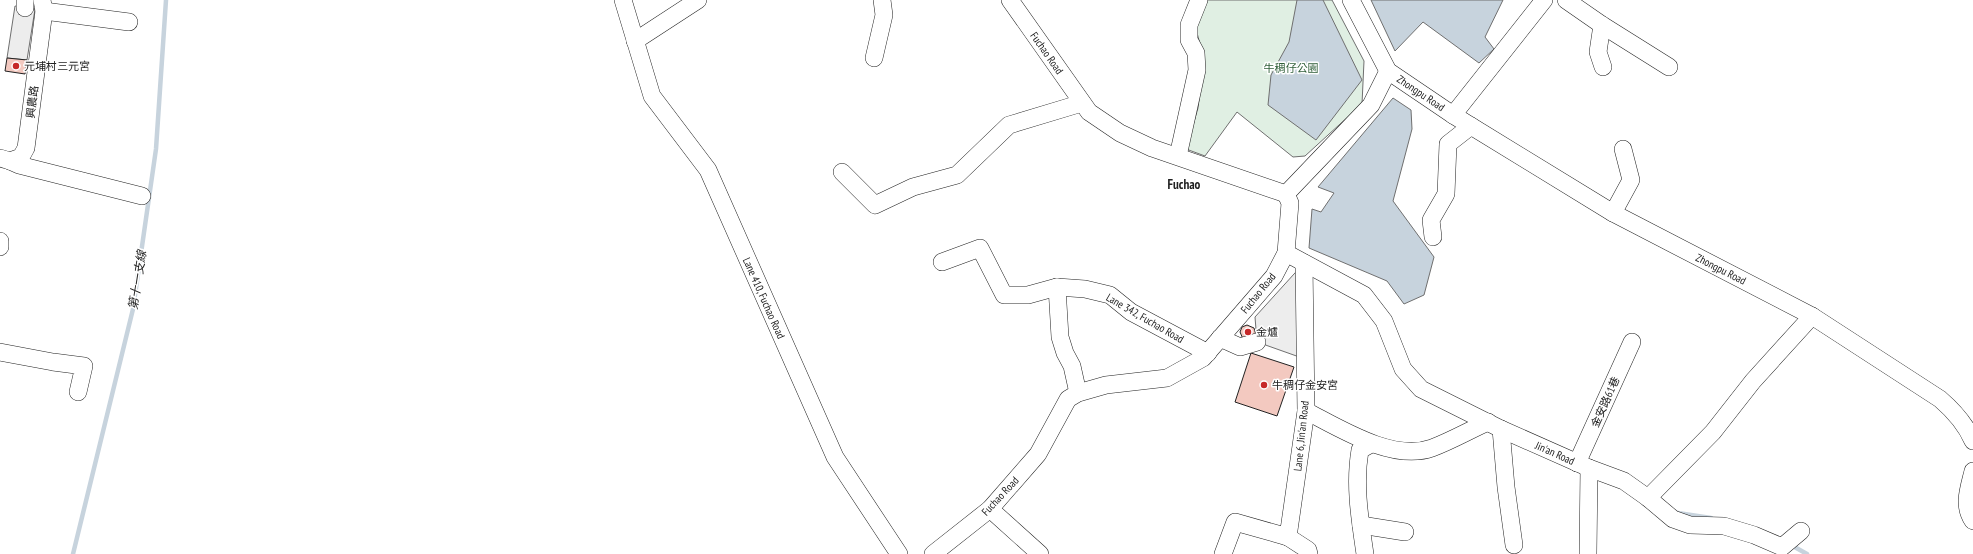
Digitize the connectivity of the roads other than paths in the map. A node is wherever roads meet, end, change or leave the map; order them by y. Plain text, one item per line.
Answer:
1 (623, 0) edge
2 (698, 0) edge
3 (882, 0) edge
4 (1010, 0) edge
5 (1199, 0) edge
6 (1351, 0) edge
7 (1544, 0) edge
8 (1566, 0) edge
9 (43, 6) edge
10 (129, 22) dead end
11 (1602, 25) junction
12 (635, 41) junction
13 (874, 58) dead end
14 (1669, 66) dead end
15 (1603, 67) dead end
16 (1388, 71) junction
17 (1082, 103) junction
18 (1453, 115) junction
19 (1470, 126) junction
20 (1623, 149) dead end
21 (1178, 156) junction
22 (5, 159) edge
23 (842, 172) dead end
24 (1286, 194) junction
25 (142, 196) dead end
26 (1613, 213) junction
27 (1433, 237) dead end
28 (0, 242) edge
29 (0, 247) edge
30 (1286, 253) junction
31 (942, 262) dead end
32 (1304, 263) junction
33 (1057, 287) junction
34 (1812, 316) junction
35 (1220, 338) junction
36 (1257, 342) dead end
37 (1632, 342) dead end
38 (0, 352) edge
39 (1208, 353) junction
40 (78, 392) dead end
41 (1078, 393) junction
42 (1306, 411) junction
43 (1495, 426) junction
44 (1973, 441) edge
45 (1371, 444) junction
46 (1583, 465) junction
47 (1973, 471) edge
48 (1648, 498) junction
49 (990, 509) junction
50 (1973, 521) edge
51 (1361, 525) junction
52 (1801, 531) dead end
53 (1405, 532) dead end
54 (1288, 537) junction
55 (1514, 545) dead end
56 (899, 554) edge
57 (933, 554) edge
58 (1040, 554) edge
59 (1223, 554) edge
60 (1309, 554) edge
61 (1365, 554) edge
62 (1588, 554) edge

1 - 12 street, Lane 410, Fuchao Road
2 - 12 street
3 - 13 street
4 - 17 street, Fuchao Road
5 - 21 street
6 - 16 street
7 - 18 street, Zhongpu Road
8 - 11 street
9 - 10 street
9 - 22 street, 興農路
11 - 14 street
11 - 15 street
12 - 56 street, Lane 410, Fuchao Road
16 - 18 street, Zhongpu Road
16 - 24 street
17 - 21 street, Fuchao Road
17 - 23 street
18 - 19 street, Zhongpu Road
19 - 26 street, Zhongpu Road
19 - 27 street
20 - 26 street
21 - 24 street, Fuchao Road
22 - 25 street
24 - 30 street, Fuchao Road
26 - 34 street, Zhongpu Road
28 - 29 street
30 - 32 street, Jin'an Road
30 - 35 street, Fuchao Road
31 - 33 street, Lane 342, Fuchao Road
32 - 42 street, Lane 6, Jin'an Road
32 - 43 street, Jin'an Road
33 - 39 street, Lane 342, Fuchao Road
33 - 41 street
34 - 44 street, Zhongpu Road
34 - 48 street
35 - 36 street
35 - 39 street, Fuchao Road
37 - 46 street, 金安路61巷
38 - 40 street
39 - 41 street, Fuchao Road
41 - 49 street, Fuchao Road
42 - 45 street
42 - 54 street, Lane 6, Jin'an Road
43 - 45 street
43 - 46 street, Jin'an Road
43 - 55 street
45 - 51 street
46 - 48 street, Jin'an Road
46 - 62 street
47 - 50 street
48 - 52 street, Jin'an Road
49 - 57 street, Fuchao Road
49 - 58 street
51 - 53 street
51 - 61 street
54 - 59 street
54 - 60 street

